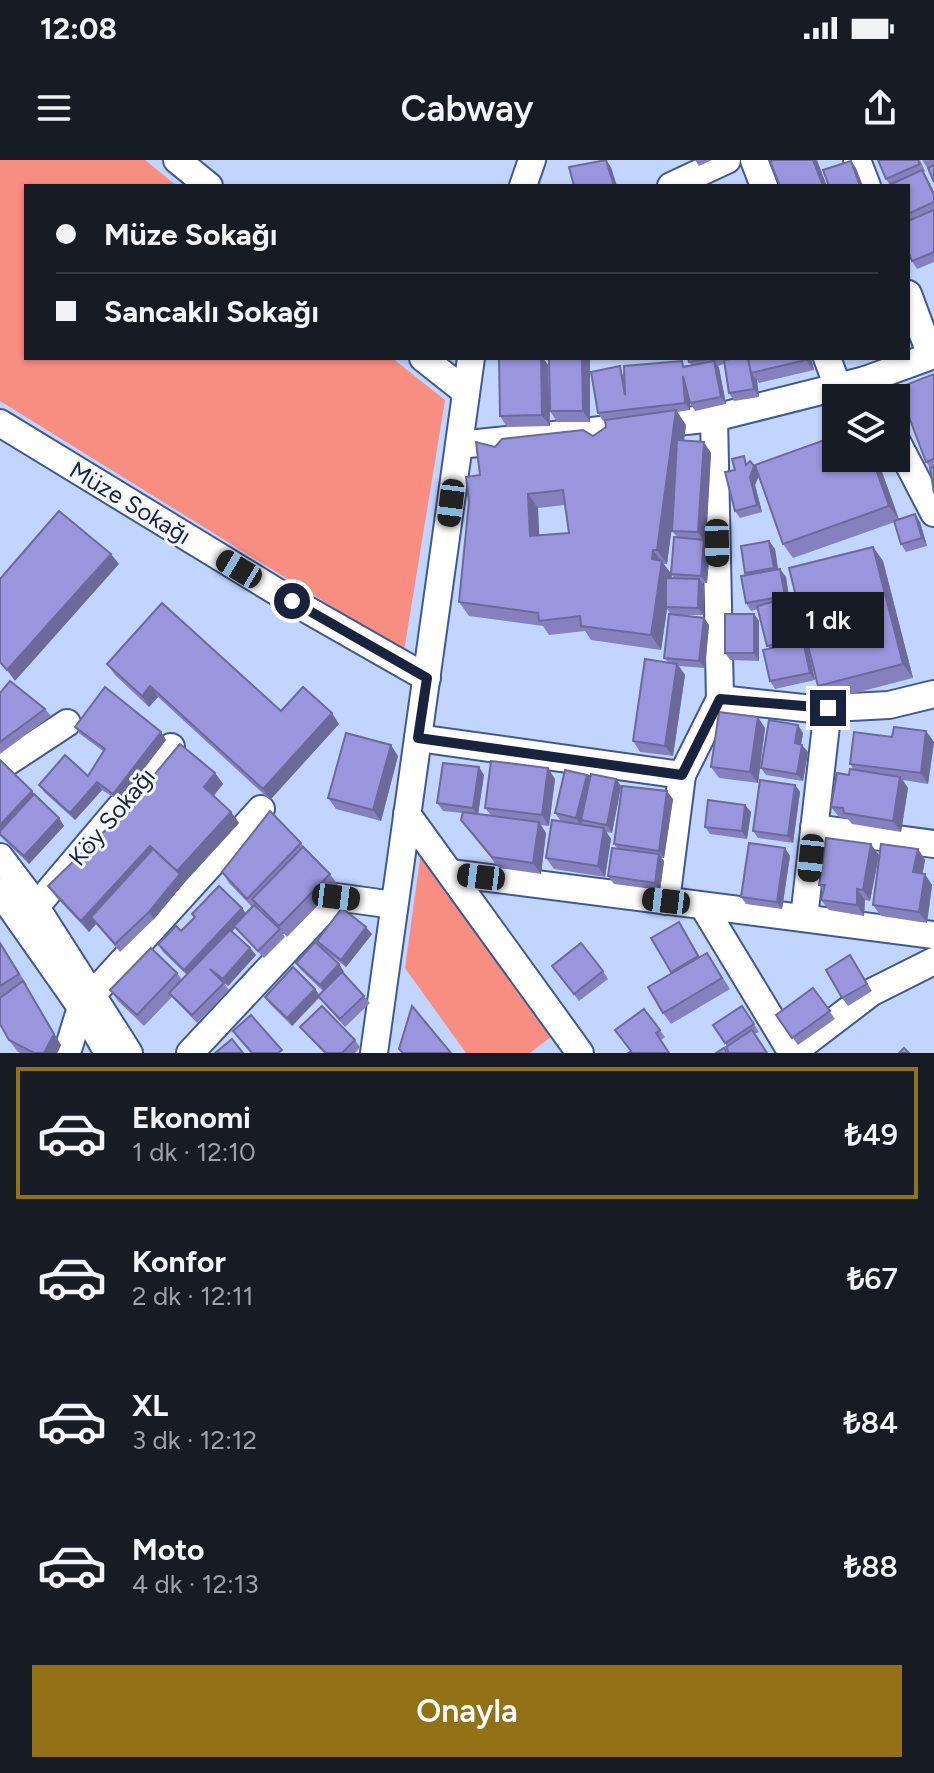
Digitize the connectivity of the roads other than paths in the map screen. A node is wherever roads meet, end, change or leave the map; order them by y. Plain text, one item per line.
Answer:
1 (177, 160) edge
2 (532, 160) edge
3 (727, 160) edge
4 (754, 160) edge
5 (857, 160) edge
6 (207, 184) edge
7 (524, 184) edge
8 (675, 184) edge
9 (763, 184) edge
10 (866, 184) edge
11 (910, 299) edge
12 (933, 355) edge
13 (426, 360) edge
14 (471, 360) edge
15 (828, 360) edge
16 (837, 384) edge
17 (879, 384) edge
18 (822, 391) edge
19 (466, 392) junction
20 (714, 418) junction
21 (0, 423) edge
22 (459, 445) junction
23 (910, 467) edge
24 (934, 513) edge
25 (427, 678) junction
26 (934, 694) edge
27 (720, 699) junction
28 (828, 708) junction
29 (67, 723) dead end
30 (418, 738) junction
31 (171, 747) dead end
32 (0, 767) edge
33 (682, 775) junction
34 (261, 809) dead end
35 (407, 814) junction
36 (814, 828) junction
37 (934, 844) edge
38 (0, 857) edge
39 (450, 873) junction
40 (0, 892) edge
41 (666, 901) junction
42 (394, 905) junction
43 (703, 906) junction
44 (29, 915) junction
45 (804, 918) junction
46 (934, 935) edge
47 (934, 961) edge
48 (87, 1000) junction
49 (576, 1052) edge
50 (67, 1053) edge
51 (108, 1053) edge
52 (129, 1053) edge
53 (190, 1053) edge
54 (374, 1053) edge
55 (792, 1053) edge

1 - 6 street
2 - 7 street
3 - 8 street
4 - 9 street
5 - 10 street
11 - 12 street
12 - 17 street
13 - 19 street
14 - 19 street
15 - 16 street
18 - 20 street
19 - 22 street
20 - 22 street
20 - 27 street
21 - 25 street, Müze Sokağı
22 - 25 street
23 - 24 street
25 - 30 street
26 - 28 street
27 - 28 street
27 - 33 street
28 - 36 street
29 - 32 street
30 - 33 street
30 - 35 street
31 - 44 street, Köy Sokağı
33 - 41 street
34 - 48 street
35 - 39 street
35 - 42 street
36 - 37 street
36 - 45 street
38 - 44 street
39 - 41 street
39 - 49 street
40 - 44 street
41 - 43 street
42 - 53 street
42 - 54 street
43 - 45 street
43 - 55 street
44 - 48 street
45 - 46 street
47 - 55 street
48 - 50 street
48 - 51 street
48 - 52 street

